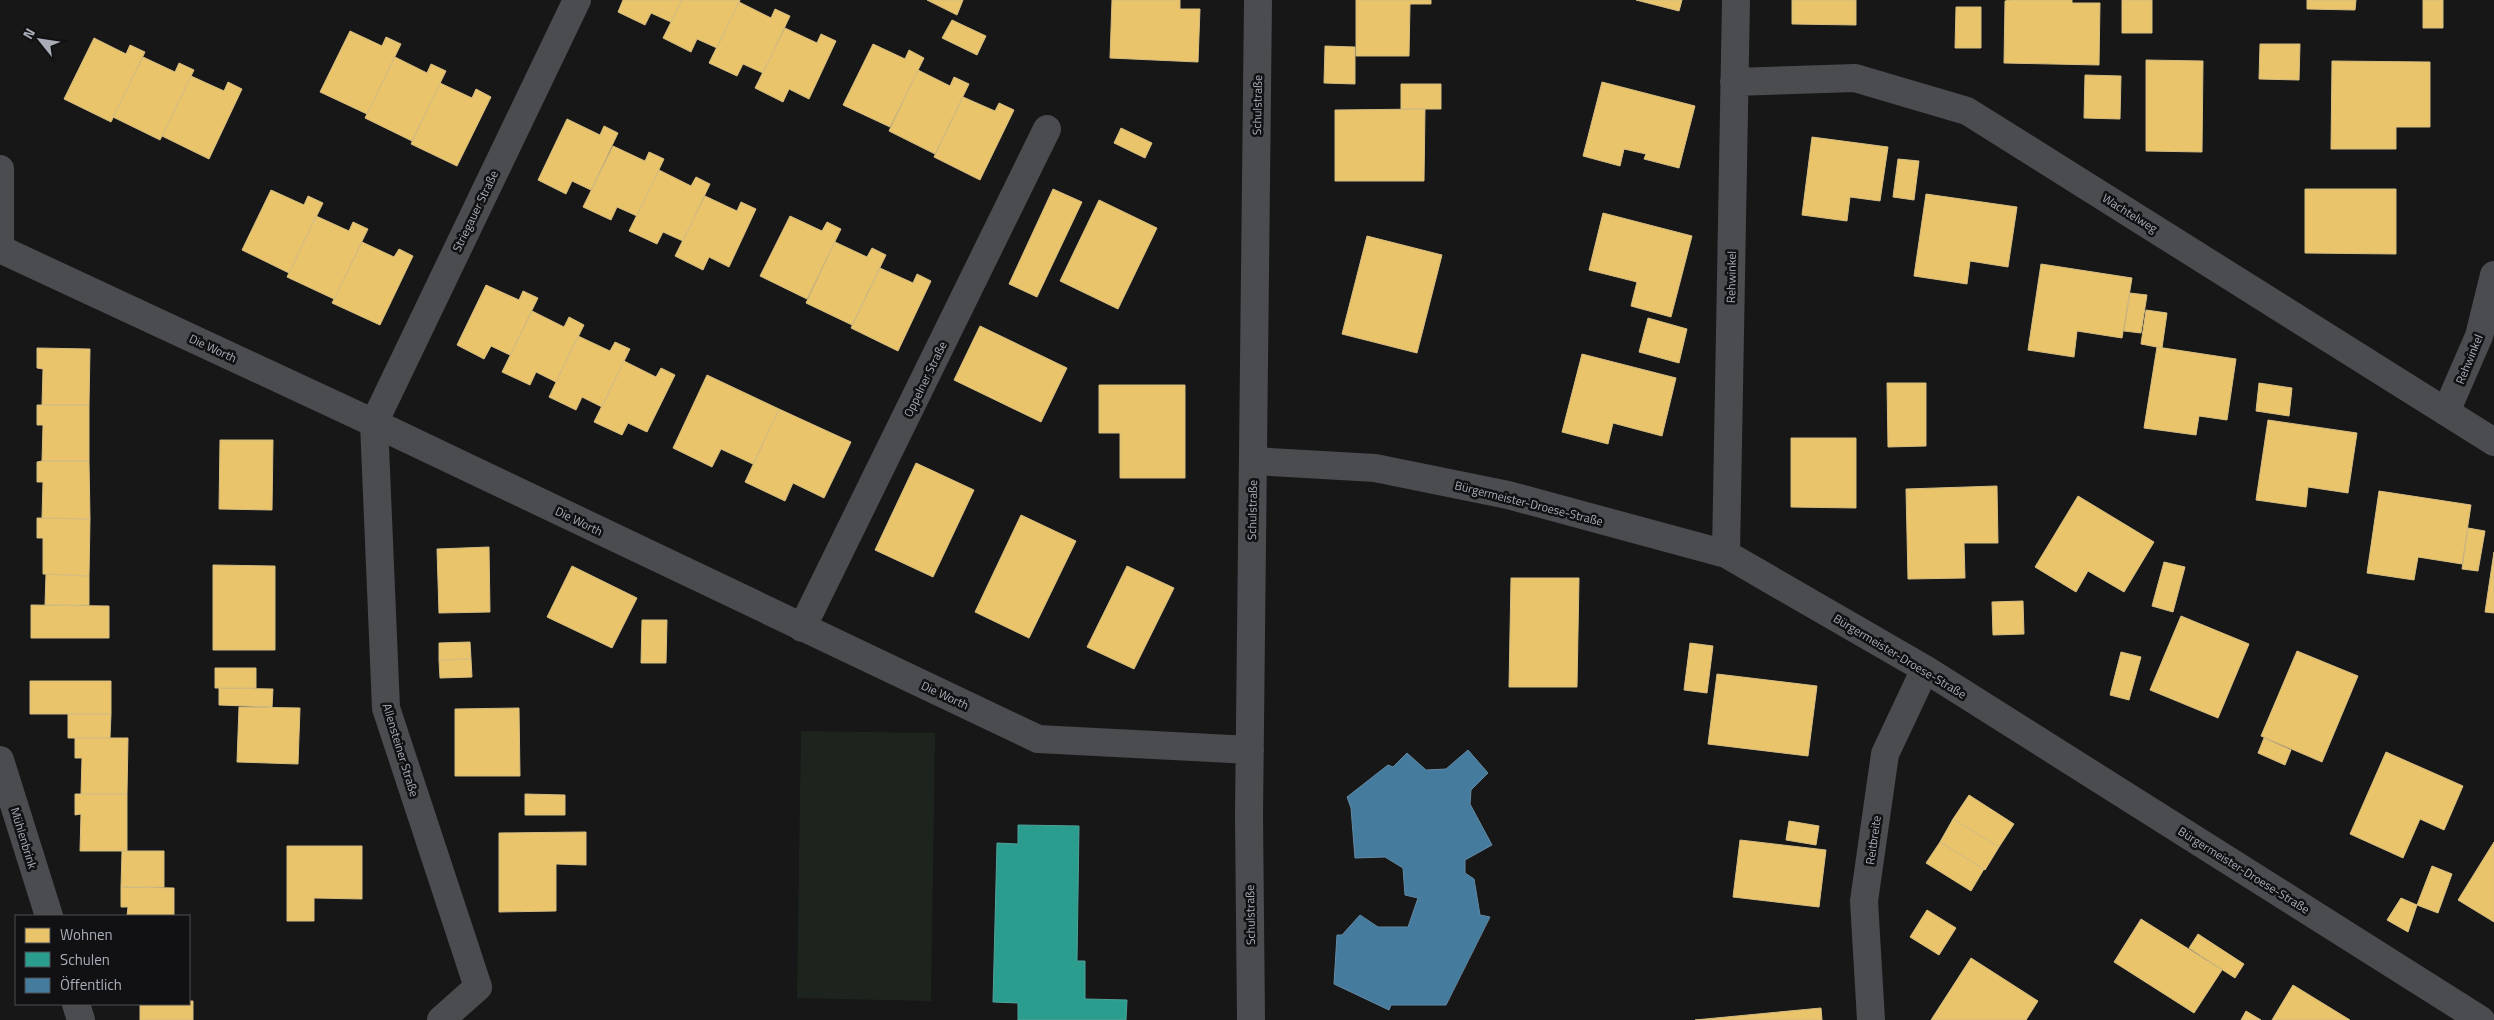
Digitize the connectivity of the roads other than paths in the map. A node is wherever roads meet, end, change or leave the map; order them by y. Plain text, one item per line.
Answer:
1 (577, 0) edge
2 (1258, 0) edge
3 (1736, 0) edge
4 (1734, 82) junction
5 (1048, 129) dead end
6 (0, 169) edge
7 (0, 249) edge
8 (0, 262) edge
9 (2494, 275) edge
10 (2446, 412) junction
11 (374, 422) junction
12 (2494, 442) edge
13 (1253, 461) junction
14 (1726, 554) junction
15 (802, 628) junction
16 (1925, 669) junction
17 (1250, 750) junction
18 (0, 760) edge
19 (49, 915) edge
20 (76, 1005) edge
21 (81, 1020) edge
22 (441, 1020) edge
23 (1251, 1020) edge
24 (1871, 1020) edge
25 (2481, 1020) edge

1 - 11 street, Striegauer Straße
2 - 13 street, Schulstraße
3 - 4 street, Rehwinkel
4 - 10 street, Wachtelweg
4 - 14 street, Rehwinkel
5 - 15 street, Oppelner Straße
6 - 7 street
7 - 8 street
7 - 11 street, Die Worth
9 - 10 street, Rehwinkel
10 - 12 street, Wachtelweg
11 - 15 street, Die Worth
11 - 22 street, Allensteiner Straße
13 - 14 street, Bürgermeister-Droese-Straße
13 - 17 street, Schulstraße
14 - 16 street, Bürgermeister-Droese-Straße
15 - 17 street, Die Worth
16 - 24 street, Reitbreite
16 - 25 street, Bürgermeister-Droese-Straße
17 - 23 street, Schulstraße
18 - 19 street, Mühlenbrink
20 - 21 street

